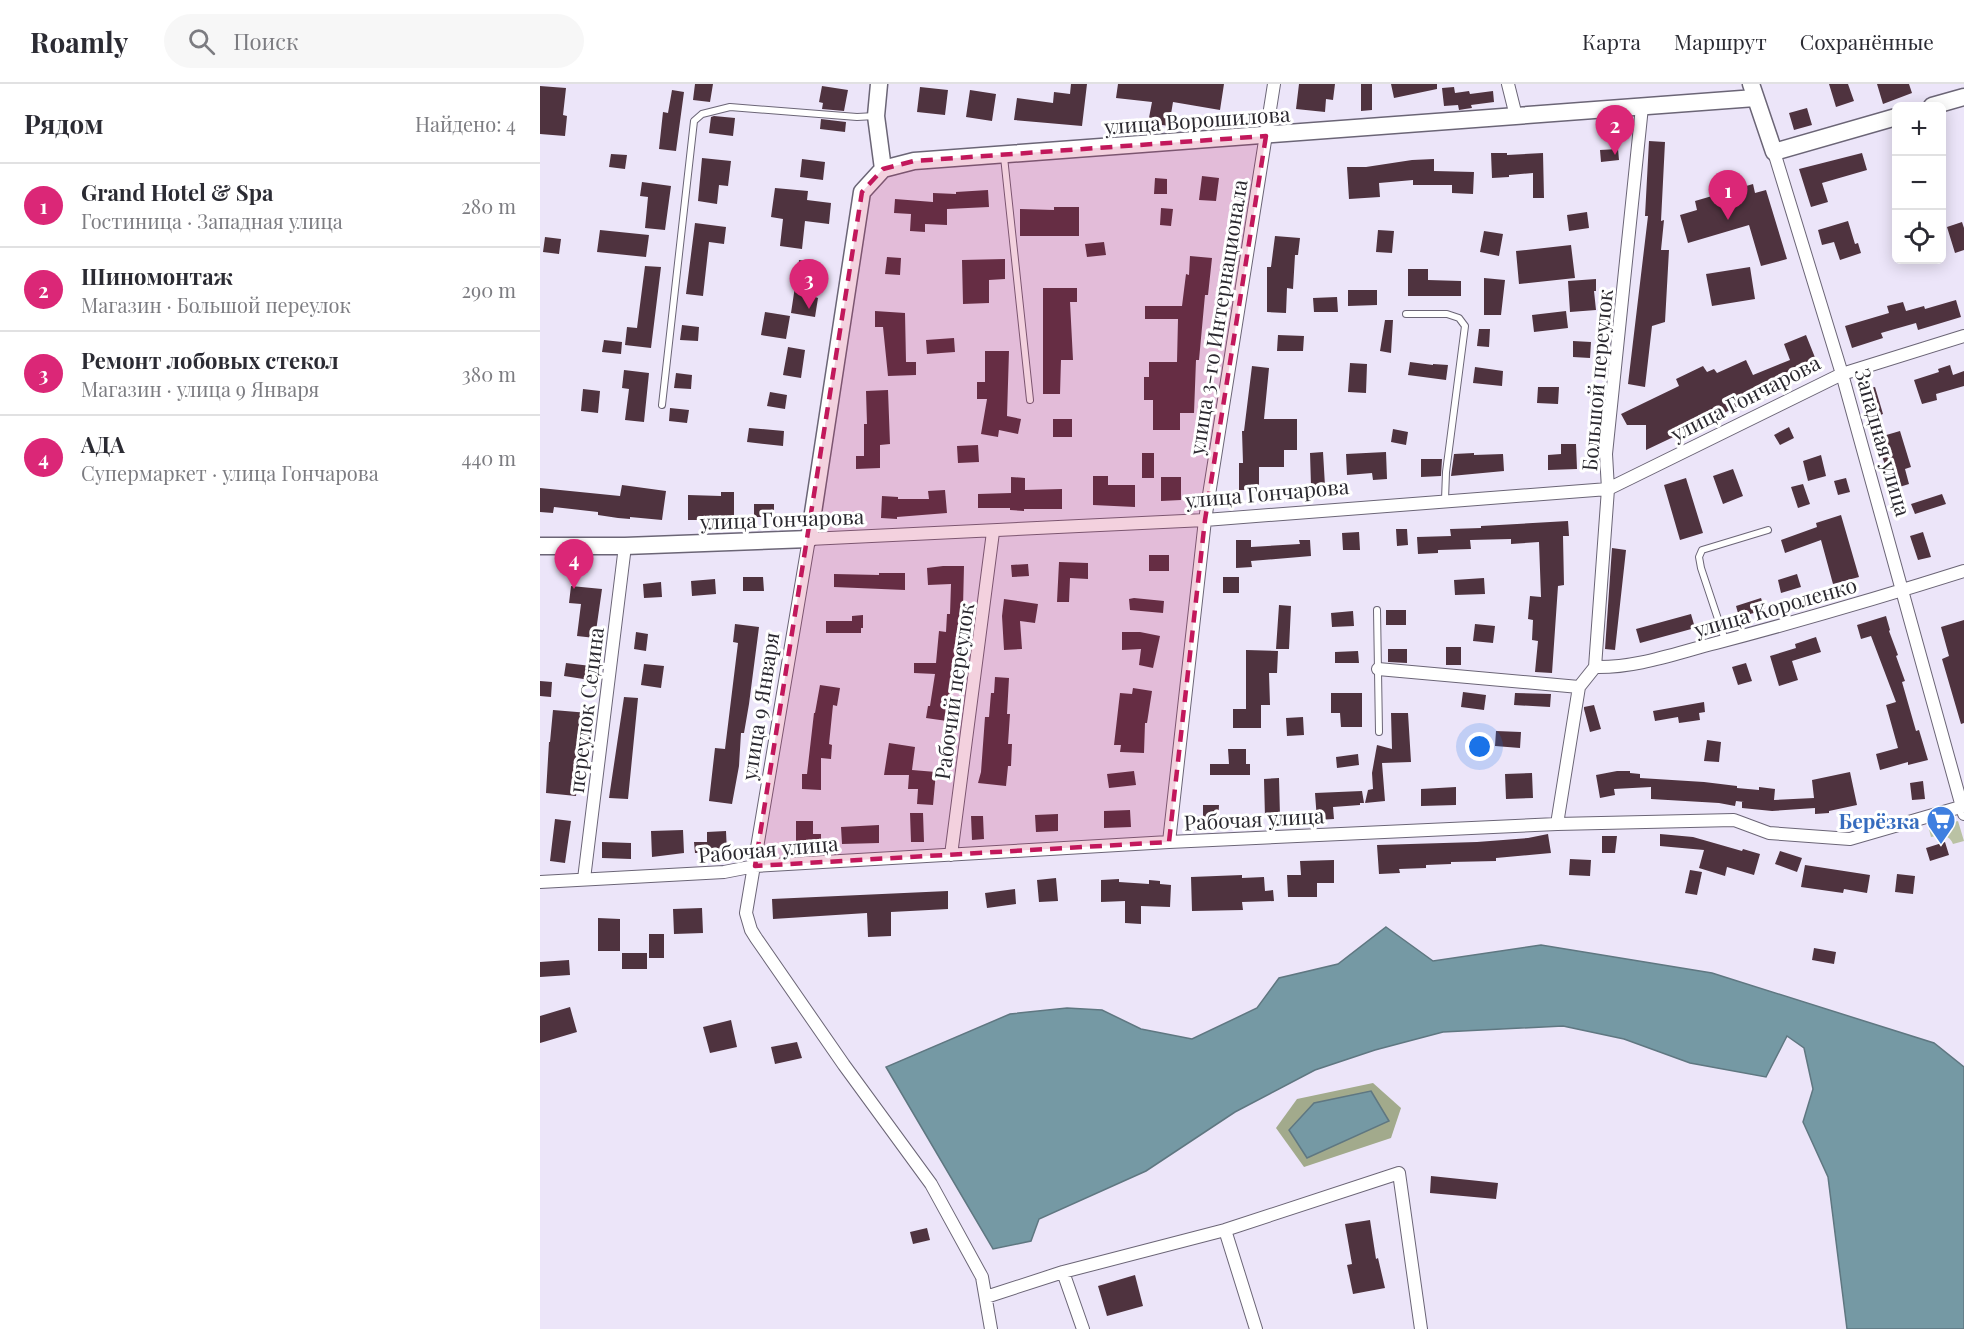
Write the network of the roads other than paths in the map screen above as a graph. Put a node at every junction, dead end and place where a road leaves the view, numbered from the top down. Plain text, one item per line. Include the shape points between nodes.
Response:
1 (879, 84) edge
2 (1274, 84) edge
3 (1508, 84) edge
4 (1753, 91) edge
5 (1964, 97) edge
6 (1946, 102) edge
7 (1642, 107) junction
8 (876, 116) junction
9 (1516, 116) junction
10 (1892, 118) edge
11 (1266, 136) junction
12 (1774, 152) junction
13 (1004, 156) junction
14 (883, 169) junction
15 (1406, 314) dead end
16 (1964, 336) edge
17 (1842, 374) junction
18 (1030, 400) dead end
19 (662, 405) dead end
20 (1608, 489) junction
21 (1445, 500) junction
22 (1205, 520) junction
23 (1768, 530) dead end
24 (993, 532) junction
25 (809, 540) junction
26 (540, 546) edge
27 (625, 546) junction
28 (1964, 571) edge
29 (1903, 590) junction
30 (1377, 610) dead end
31 (1725, 640) junction
32 (1595, 667) junction
33 (1378, 669) junction
34 (1579, 687) junction
35 (1379, 732) dead end
36 (1963, 809) edge
37 (1557, 824) junction
38 (1169, 842) junction
39 (951, 855) junction
40 (755, 866) junction
41 (584, 879) junction
42 (540, 882) edge
43 (1225, 1230) junction
44 (1063, 1272) junction
45 (986, 1297) junction
46 (992, 1329) edge
47 (1083, 1329) edge
48 (1256, 1329) edge
49 (1421, 1329) edge

1 - 8 street
2 - 11 street, улица 3-го Интернационала
3 - 9 street
4 - 7 street, улица Ворошилова
4 - 12 street, Западная улица
5 - 6 street
7 - 9 street, улица Ворошилова
7 - 20 street, Большой переулок via 1606,453
8 - 14 street
8 - 19 lane via 730,107 702,114 694,121
9 - 11 street, улица Ворошилова
10 - 12 street
11 - 13 street, улица Ворошилова
11 - 22 street, улица 3-го Интернационала
12 - 17 street, Западная улица
13 - 14 street, улица Ворошилова via 914,161
13 - 18 lane
14 - 25 street, улица 9 Января via 862,192
15 - 21 lane via 1447,314 1459,318 1465,326
16 - 17 street, улица Гончарова
17 - 20 street, улица Гончарова
17 - 29 street, Западная улица
20 - 21 street, улица Гончарова
20 - 32 street, Большой переулок
21 - 22 street, улица Гончарова
22 - 24 street, улица Гончарова
22 - 38 street, улица 3-го Интернационала
23 - 31 lane via 1702,550 1701,568
24 - 25 street, улица Гончарова
24 - 39 street, Рабочий переулок
25 - 27 street, улица Гончарова
25 - 40 street, улица 9 Января
26 - 27 street, улица Гончарова
27 - 41 street, переулок Седина
28 - 29 street, улица Короленко
29 - 31 street, улица Короленко
29 - 36 street, Западная улица
30 - 33 lane
31 - 32 street, улица Короленко via 1643,663
32 - 34 street
33 - 34 street
33 - 35 lane
34 - 37 street
36 - 37 street, Рабочая улица via 1850,839 1769,833 1734,820
37 - 38 street, Рабочая улица
38 - 39 street, Рабочая улица
39 - 40 street, Рабочая улица
40 - 41 street, Рабочая улица via 724,872
40 - 45 street, улица 9 Января via 746,913 752,930 931,1184 982,1277
41 - 42 street, Рабочая улица
43 - 44 street
43 - 48 street
43 - 49 street via 1399,1173
44 - 45 street
44 - 47 street
45 - 46 street, улица 9 Января

